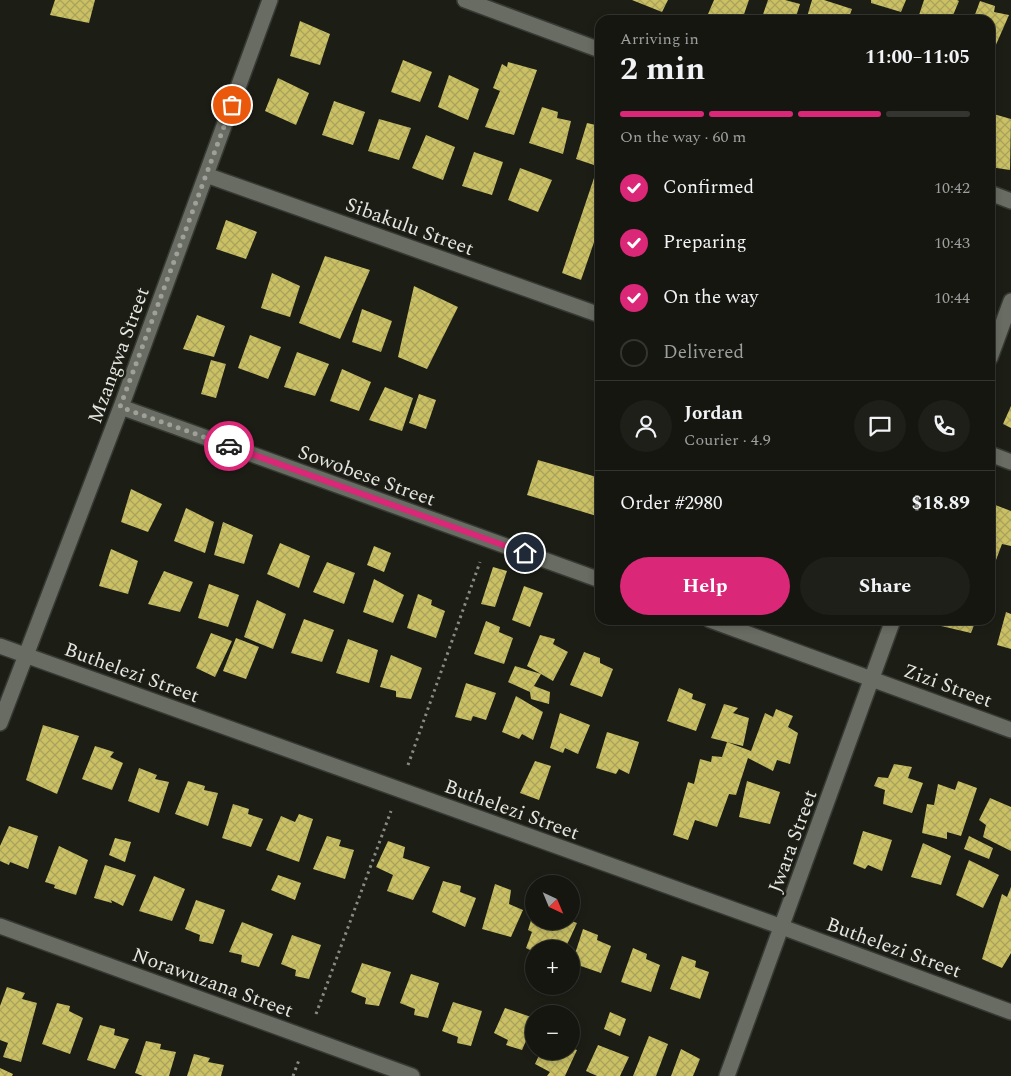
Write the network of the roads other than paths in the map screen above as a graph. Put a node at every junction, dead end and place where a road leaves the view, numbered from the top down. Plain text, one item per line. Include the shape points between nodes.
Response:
1 (270, 0) edge
2 (465, 0) edge
3 (595, 48) edge
4 (206, 175) junction
5 (995, 195) edge
6 (1011, 201) edge
7 (1011, 301) edge
8 (595, 313) edge
9 (995, 344) edge
10 (120, 407) junction
11 (995, 456) edge
12 (1011, 462) edge
13 (595, 578) edge
14 (724, 625) edge
15 (891, 625) edge
16 (0, 646) edge
17 (25, 654) junction
18 (871, 678) junction
19 (0, 723) edge
20 (1011, 730) edge
21 (0, 926) edge
22 (782, 927) junction
23 (1011, 1012) edge
24 (412, 1076) edge
25 (727, 1076) edge

1 - 4 street, Mzangwa Street
2 - 3 street
4 - 8 street, Sibakulu Street
4 - 10 street, Mzangwa Street
5 - 6 street
7 - 9 street
10 - 13 street, Sowobese Street
10 - 17 street, Mzangwa Street
11 - 12 street
14 - 18 street
15 - 18 street, Jwara Street
16 - 17 street, Buthelezi Street
17 - 19 street, Mzangwa Street
17 - 22 street, Buthelezi Street
18 - 20 street, Zizi Street
18 - 22 street, Jwara Street
21 - 24 street, Norawuzana Street
22 - 23 street, Buthelezi Street
22 - 25 street, Jwara Street

